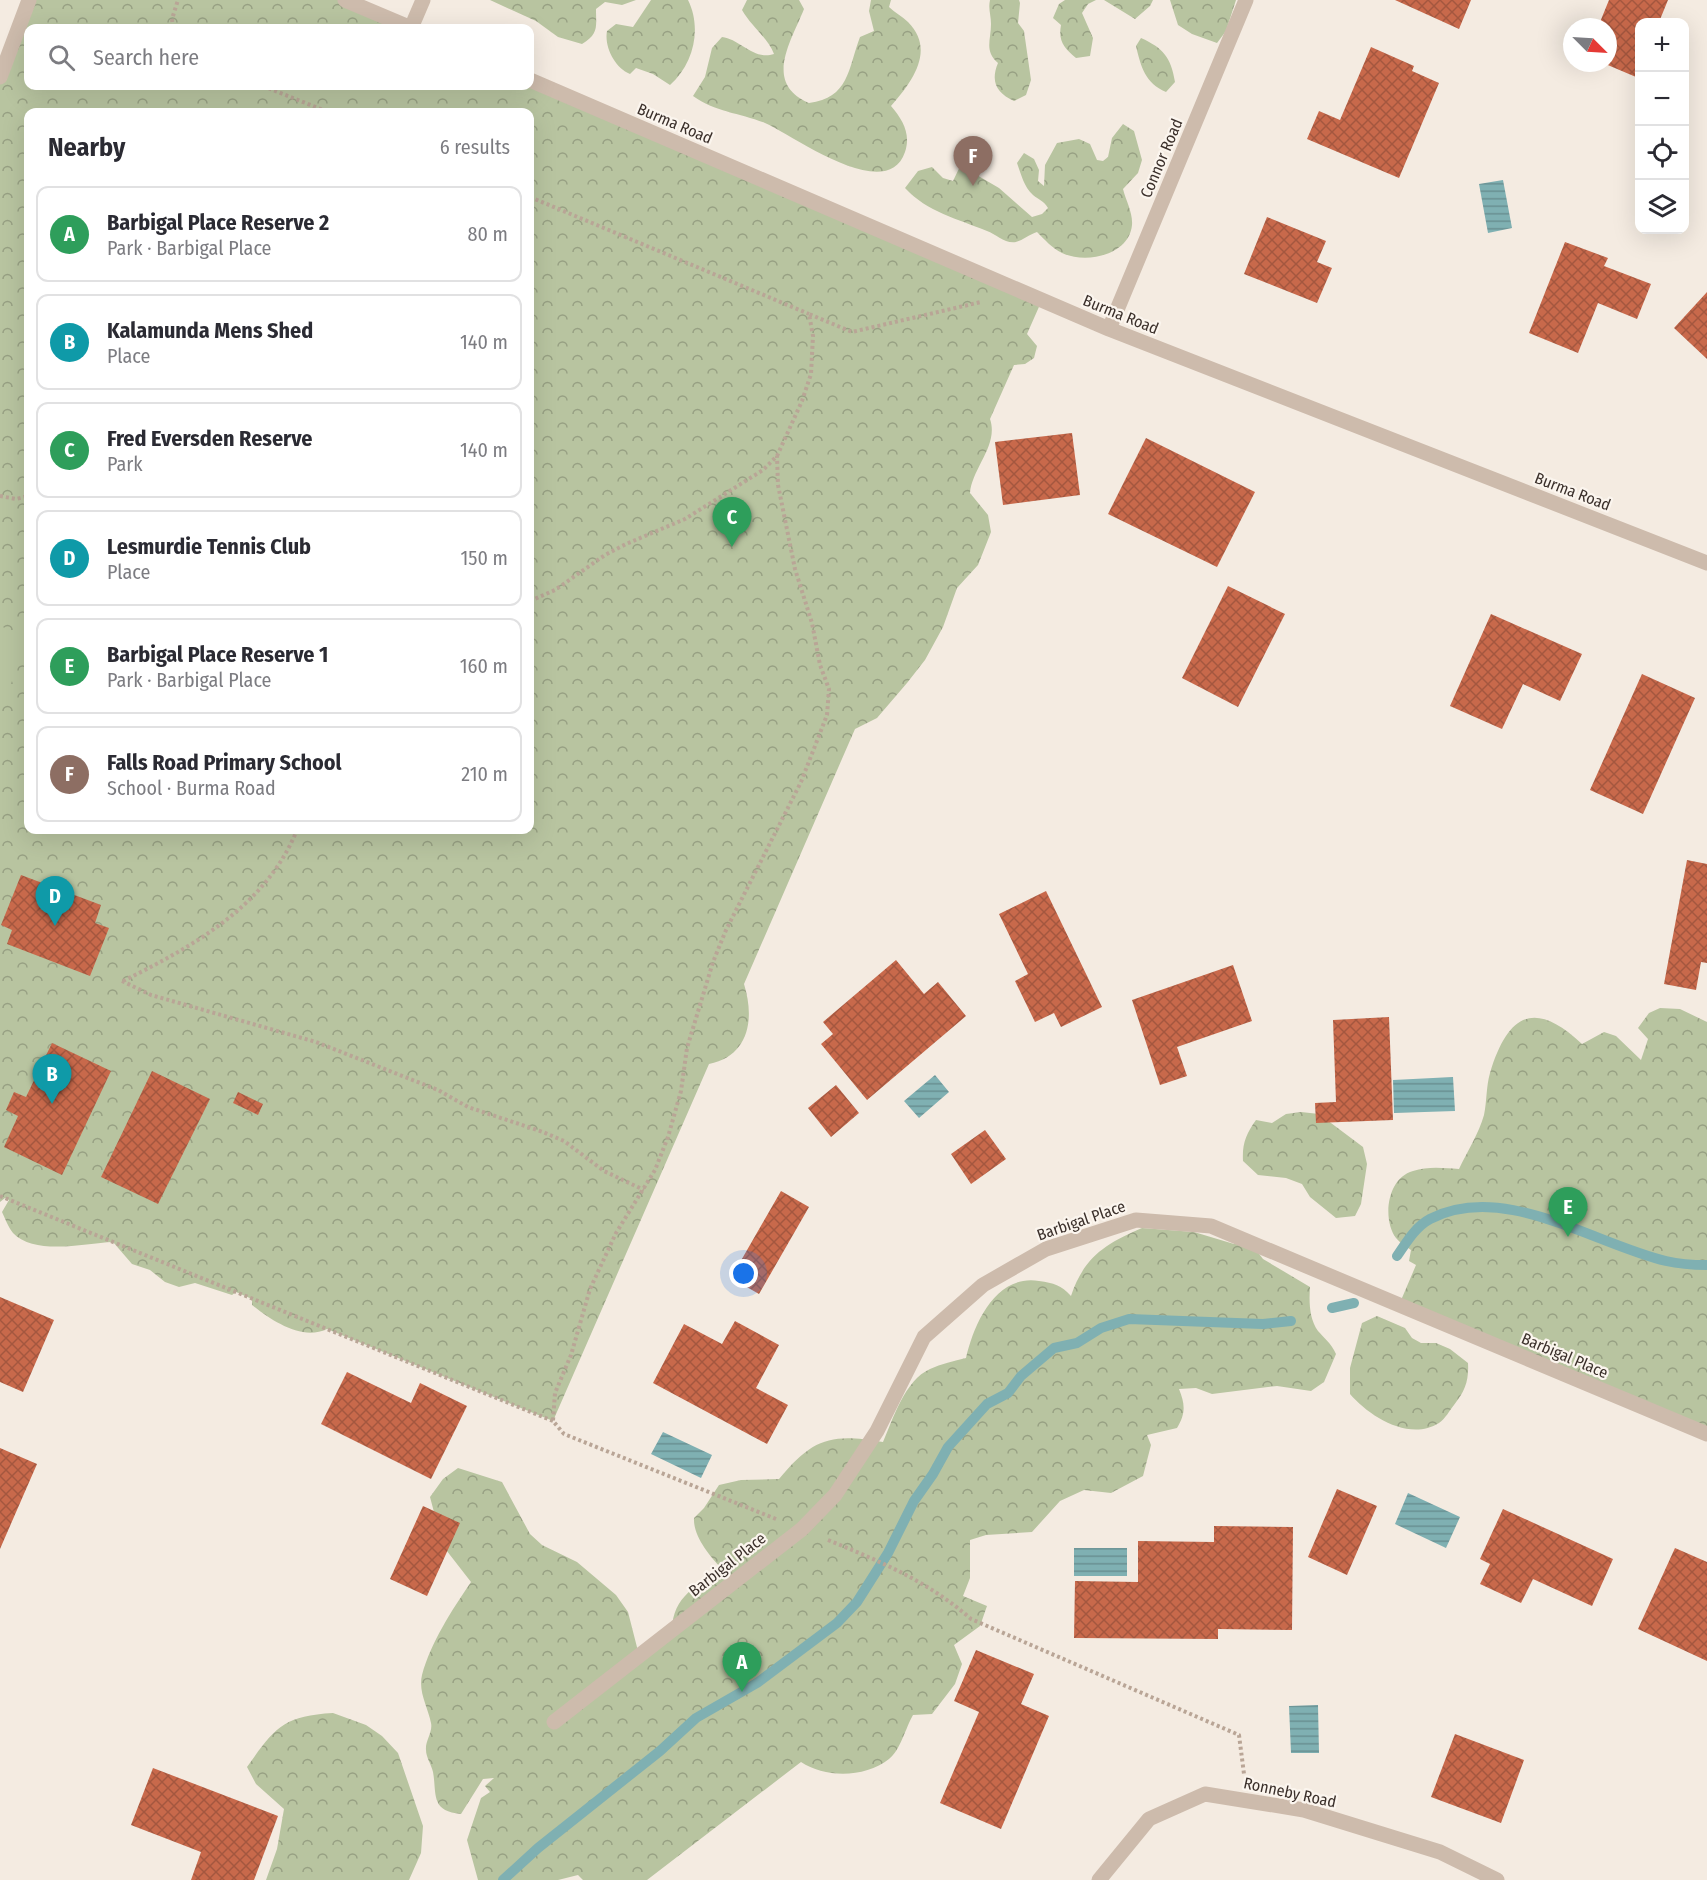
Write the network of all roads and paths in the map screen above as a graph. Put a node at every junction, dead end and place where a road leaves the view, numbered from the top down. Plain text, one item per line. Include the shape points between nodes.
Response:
1 (29, 0) edge
2 (178, 0) edge
3 (345, 0) edge
4 (423, 0) edge
5 (1246, 0) edge
6 (173, 24) edge
7 (402, 24) edge
8 (413, 24) edge
9 (0, 77) edge
10 (534, 82) edge
11 (273, 90) edge
12 (318, 108) edge
13 (534, 199) edge
14 (1023, 292) junction
15 (809, 314) junction
16 (1109, 329) junction
17 (777, 456) junction
18 (0, 496) edge
19 (24, 497) edge
20 (1707, 563) edge
21 (534, 599) edge
22 (295, 834) edge
23 (644, 1190) junction
24 (0, 1196) edge
25 (553, 1421) junction
26 (1707, 1434) edge
27 (802, 1529) junction
28 (554, 1722) dead end
29 (1247, 1801) junction
30 (1099, 1880) edge
31 (1497, 1880) edge

1 - 9 street
2 - 6 path
3 - 7 street
4 - 8 street
5 - 16 street, Connor Road
10 - 14 street, Burma Road
11 - 12 path
13 - 15 path
14 - 15 path via 852,332
14 - 16 street, Burma Road
15 - 17 path via 813,336 811,374
16 - 20 street, Burma Road
17 - 21 path via 763,470 685,519 626,543 555,590
17 - 23 path via 778,485 795,569 829,689 827,715 801,782 713,962 687,1048 668,1137
18 - 19 path
22 - 23 path via 288,852 247,905 197,941 122,981 151,995 316,1042 438,1090 468,1107 543,1132 564,1141 604,1171
23 - 25 path via 616,1233 590,1289 571,1355 555,1393
24 - 25 path
25 - 27 path via 564,1434
26 - 27 street, Barbigal Place via 1211,1226 1136,1220 1046,1249 983,1285 924,1337 877,1431 835,1495
27 - 28 street, Barbigal Place
27 - 29 path via 899,1570 948,1599 971,1618 1239,1735
29 - 30 street, Ronneby Road via 1205,1794 1149,1819
29 - 31 street, Ronneby Road via 1304,1810 1440,1852

